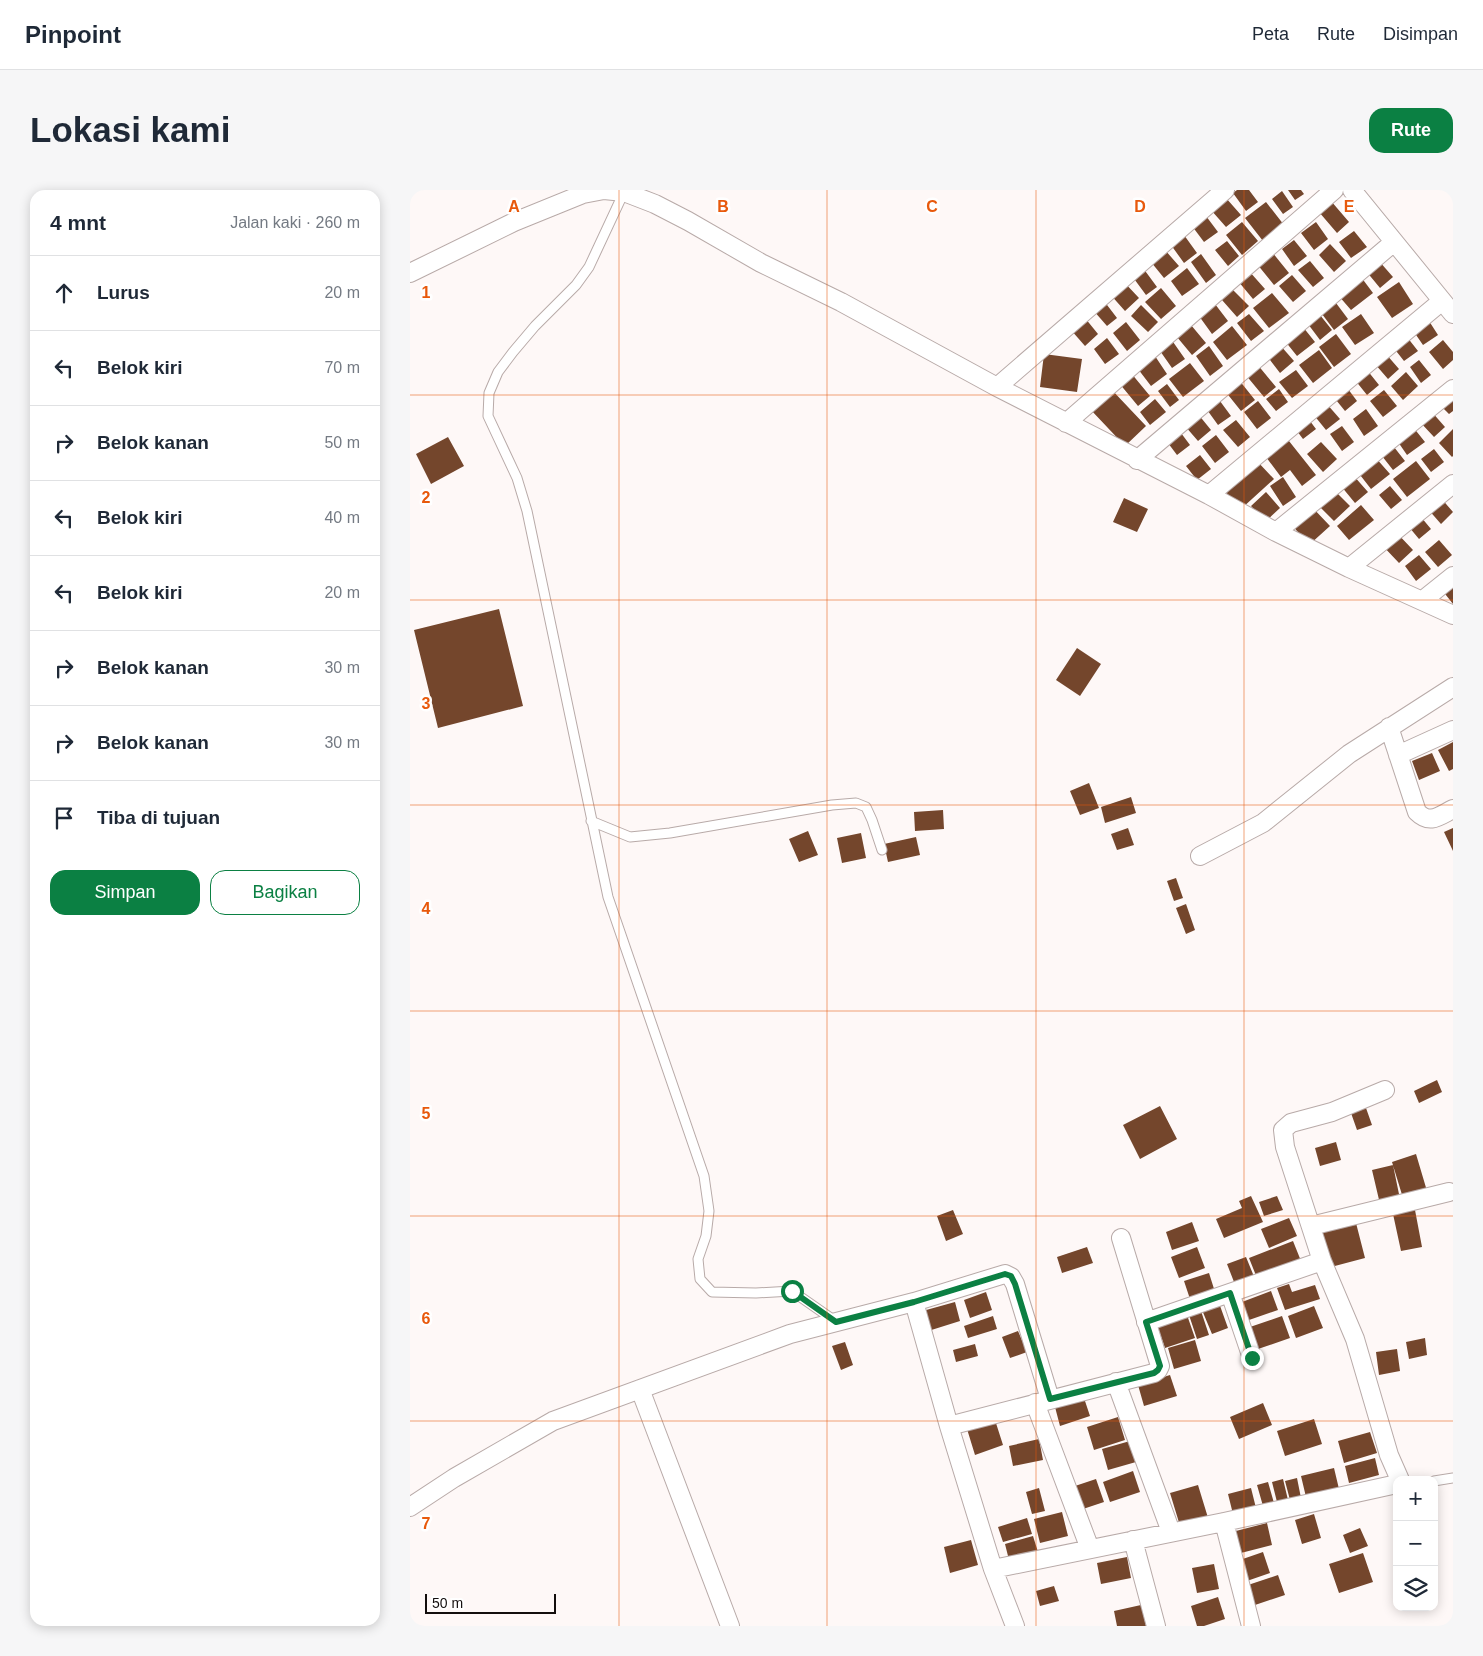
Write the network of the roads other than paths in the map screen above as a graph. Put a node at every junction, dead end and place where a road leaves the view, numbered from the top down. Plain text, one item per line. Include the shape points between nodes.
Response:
1 (1225, 190) edge
2 (1334, 190) edge
3 (1352, 190) edge
4 (624, 192) junction
5 (1394, 242) junction
6 (410, 273) edge
7 (1448, 308) edge
8 (997, 388) junction
9 (1453, 389) edge
10 (1066, 423) junction
11 (1137, 460) junction
12 (1453, 484) edge
13 (1209, 495) junction
14 (1276, 532) junction
15 (1349, 568) junction
16 (1453, 576) edge
17 (1423, 600) junction
18 (1453, 615) edge
19 (1453, 687) edge
20 (1389, 727) junction
21 (1453, 730) edge
22 (1398, 755) junction
23 (1453, 809) edge
24 (591, 821) junction
25 (882, 850) dead end
26 (1200, 856) dead end
27 (1385, 1090) dead end
28 (1449, 1192) dead end
29 (1311, 1226) junction
30 (1122, 1238) dead end
31 (1322, 1261) junction
32 (1230, 1293) junction
33 (914, 1302) junction
34 (836, 1322) junction
35 (1146, 1322) junction
36 (1252, 1358) dead end
37 (1116, 1382) junction
38 (640, 1389) junction
39 (1042, 1401) junction
40 (949, 1426) junction
41 (1398, 1476) edge
42 (1453, 1478) edge
43 (1438, 1480) edge
44 (1393, 1485) edge
45 (410, 1507) edge
46 (1224, 1522) junction
47 (1171, 1532) junction
48 (1133, 1540) junction
49 (1090, 1549) junction
50 (993, 1569) junction
51 (730, 1626) edge
52 (1016, 1626) edge
53 (1156, 1626) edge
54 (1251, 1626) edge

1 - 8 street
2 - 10 street
3 - 5 street
4 - 6 street via 604,190 583,194 514,222
4 - 8 street via 688,221
4 - 24 lane via 589,268 513,352 498,372 489,393 488,416 517,478 527,512
5 - 7 street
5 - 11 street
7 - 13 street
8 - 10 street
9 - 14 street
10 - 11 street
11 - 13 street
12 - 15 street
13 - 14 street
14 - 15 street
15 - 17 street
16 - 17 street
17 - 18 street
19 - 20 street
20 - 22 street
20 - 26 street via 1349,754 1263,823
21 - 22 street
22 - 23 street via 1417,812 1423,818 1432,819
24 - 25 lane via 630,836 670,833 856,802 866,806
24 - 34 lane via 608,897 704,1176 709,1212 698,1260 700,1279 712,1292 792,1291
27 - 29 street via 1332,1112 1291,1123 1283,1130 1285,1147
28 - 29 street
29 - 31 street
30 - 35 street
31 - 32 street
31 - 41 street via 1355,1338 1389,1455
32 - 35 street
32 - 36 street
33 - 34 street
33 - 39 street via 1005,1274 1011,1276
33 - 40 street
34 - 38 street via 790,1334
35 - 37 street via 1160,1366 1158,1370
37 - 39 street
37 - 47 street
38 - 45 street via 553,1421
38 - 51 street
39 - 40 street
39 - 49 street
40 - 50 street
42 - 43 lane
44 - 46 street
46 - 47 street
46 - 54 street
47 - 48 street
48 - 49 street
48 - 53 street
49 - 50 street
50 - 52 street

